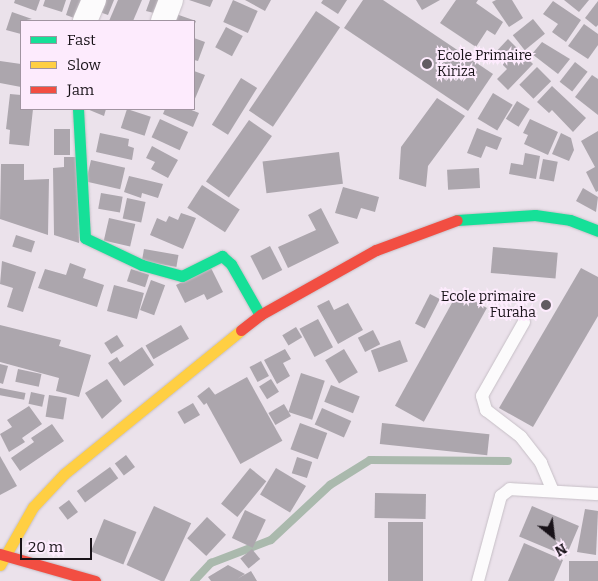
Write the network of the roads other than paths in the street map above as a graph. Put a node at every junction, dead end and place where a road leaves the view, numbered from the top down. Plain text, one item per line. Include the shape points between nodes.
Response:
1 (94, 0) edge
2 (171, 0) edge
3 (85, 20) edge
4 (164, 20) edge
5 (78, 110) edge
6 (598, 232) edge
7 (260, 315) junction
8 (524, 322) dead end
9 (553, 491) junction
10 (598, 494) edge
11 (1, 558) edge
12 (95, 581) edge
13 (478, 581) edge

1 - 3 street
2 - 4 street
5 - 7 street via 86,238 89,242 142,265 182,276 222,256 231,264
6 - 7 street via 570,220 535,215 463,218 376,250
7 - 11 street via 64,474 33,507
8 - 9 lane via 482,396 486,410 521,437 542,463
9 - 10 lane
9 - 13 lane via 510,489 501,496
11 - 12 street

